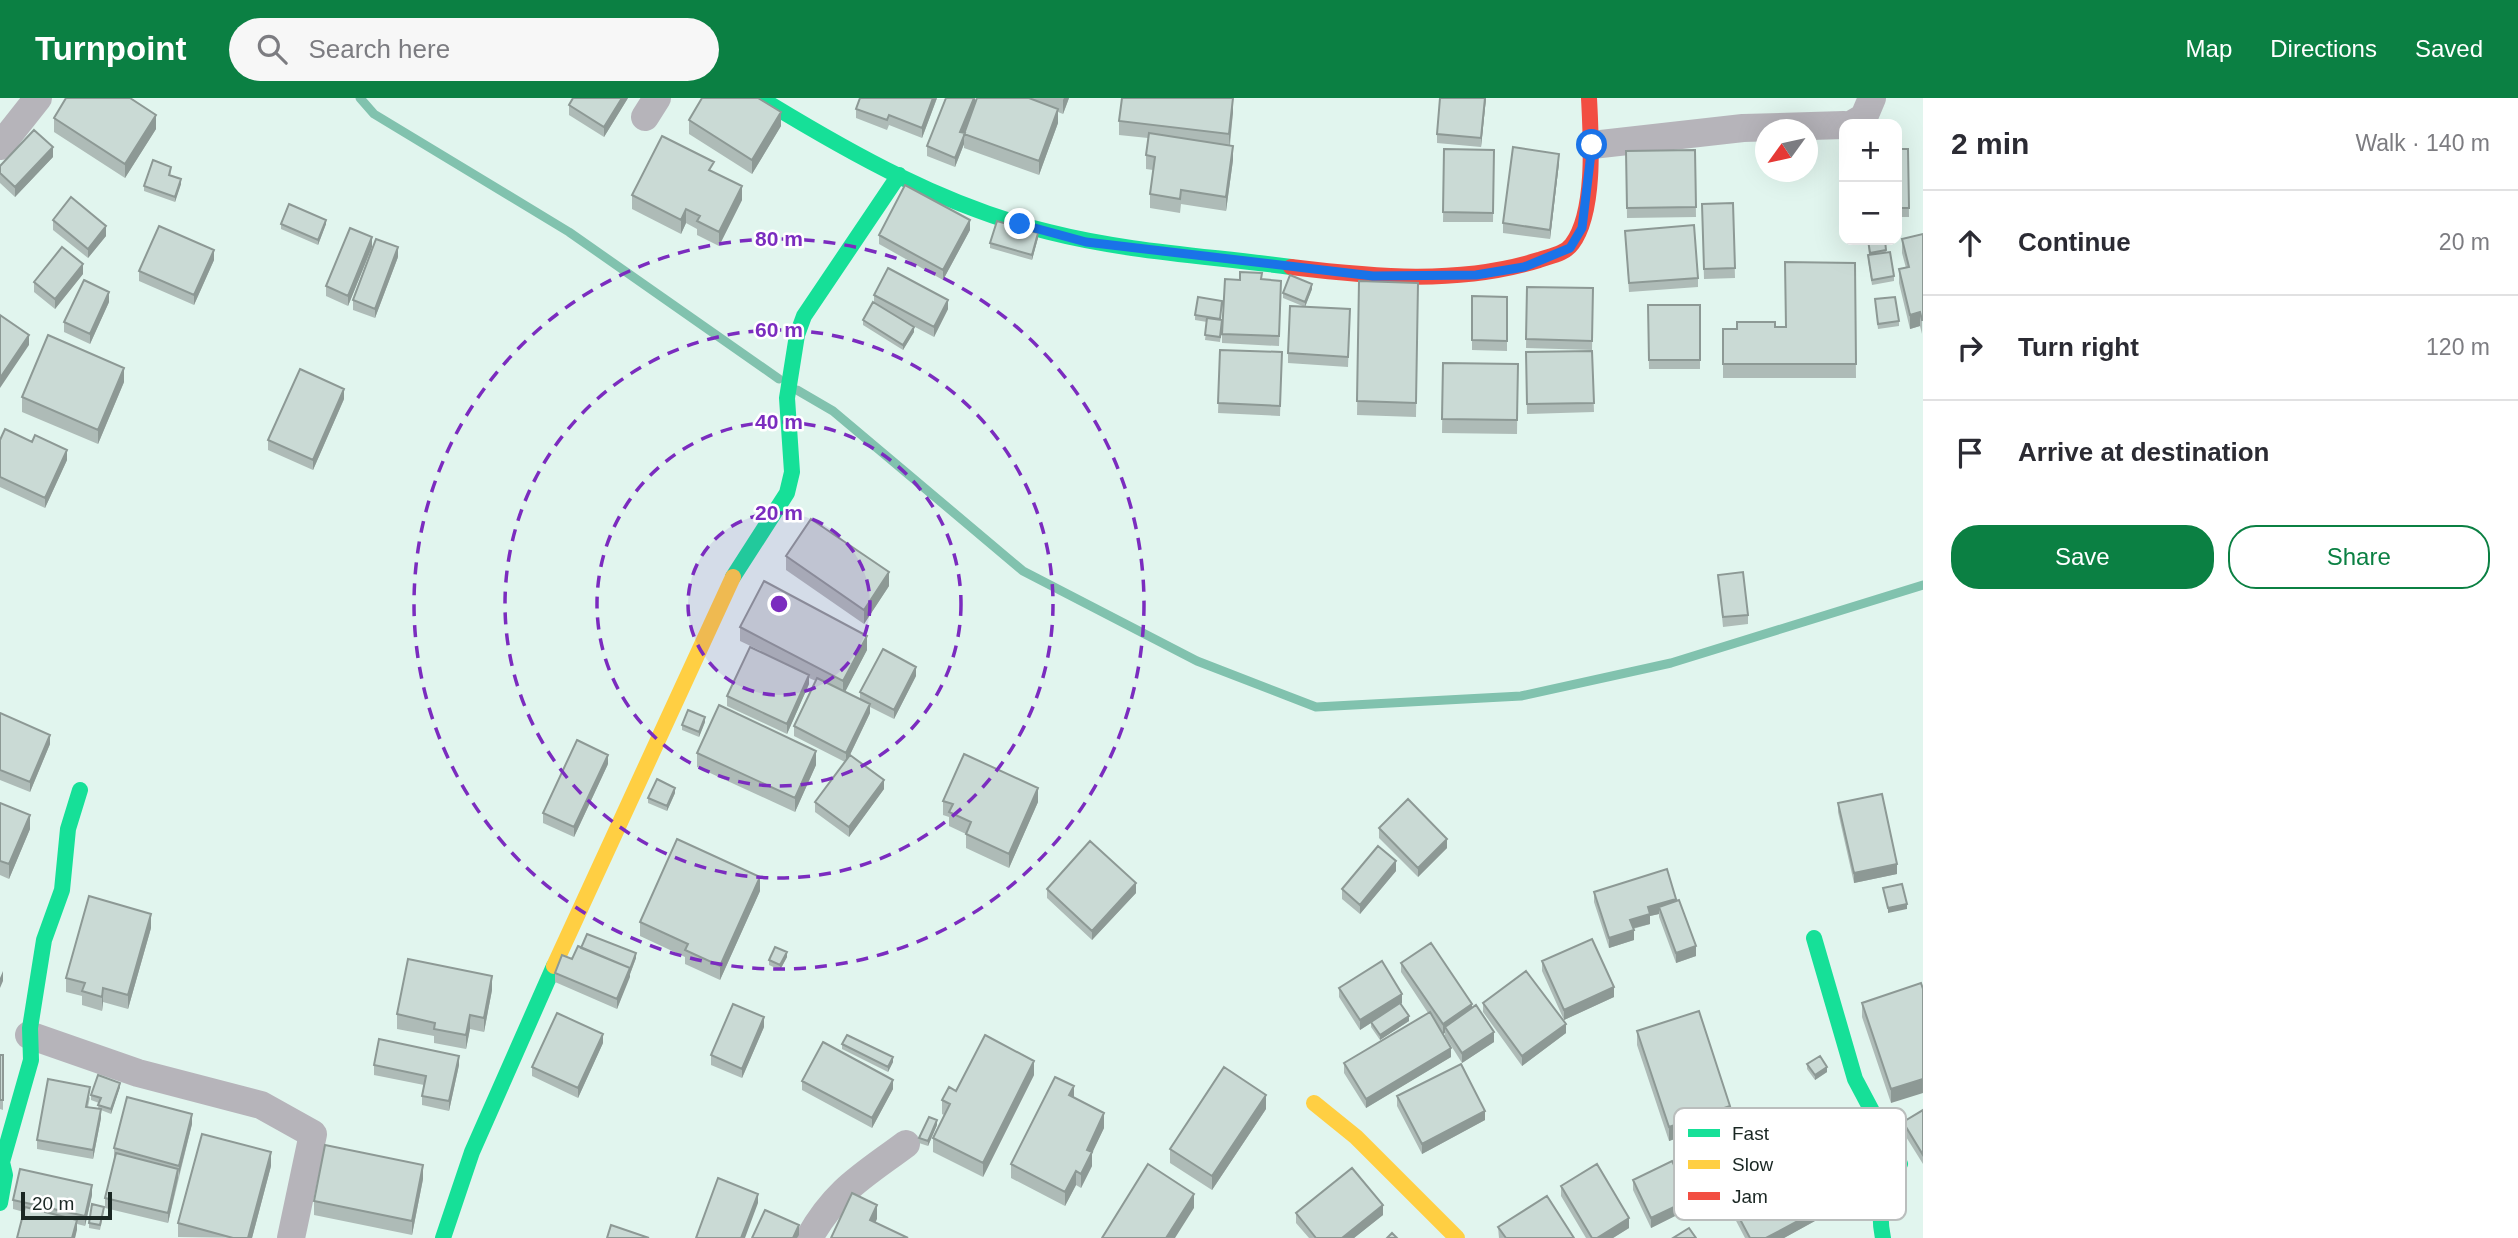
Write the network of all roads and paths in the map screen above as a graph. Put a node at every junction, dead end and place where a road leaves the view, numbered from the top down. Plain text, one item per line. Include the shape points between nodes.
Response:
1 (38, 98) edge
2 (761, 98) edge
3 (1589, 98) edge
4 (1872, 98) edge
5 (1861, 119) edge
6 (1839, 125) edge
7 (1592, 145) junction
8 (0, 146) edge
9 (899, 175) junction
10 (80, 790) dead end
11 (1814, 938) dead end
12 (29, 1035) junction
13 (1314, 1103) dead end
14 (1871, 1108) edge
15 (906, 1144) dead end
16 (1, 1161) edge
17 (0, 1203) edge
18 (1880, 1220) edge
19 (292, 1238) edge
20 (443, 1238) edge
21 (809, 1238) edge
22 (1457, 1238) edge
23 (1884, 1238) edge

1 - 8 street
2 - 9 street via 823,137
3 - 7 street
4 - 5 street
6 - 7 street via 1743,128
7 - 9 street via 1582,228 1570,248 1524,267 1476,275 1373,276 1086,242 1020,224
9 - 20 street via 804,316 787,398 792,472 787,493 722,600 502,1080
10 - 12 street via 68,829 61,897 44,940
11 - 14 street via 1856,1079
12 - 16 street via 31,1060
12 - 19 street via 138,1073 261,1105 313,1134
13 - 22 street via 1356,1137
15 - 21 street via 846,1188 826,1208
16 - 17 street via 5,1175
18 - 23 street

